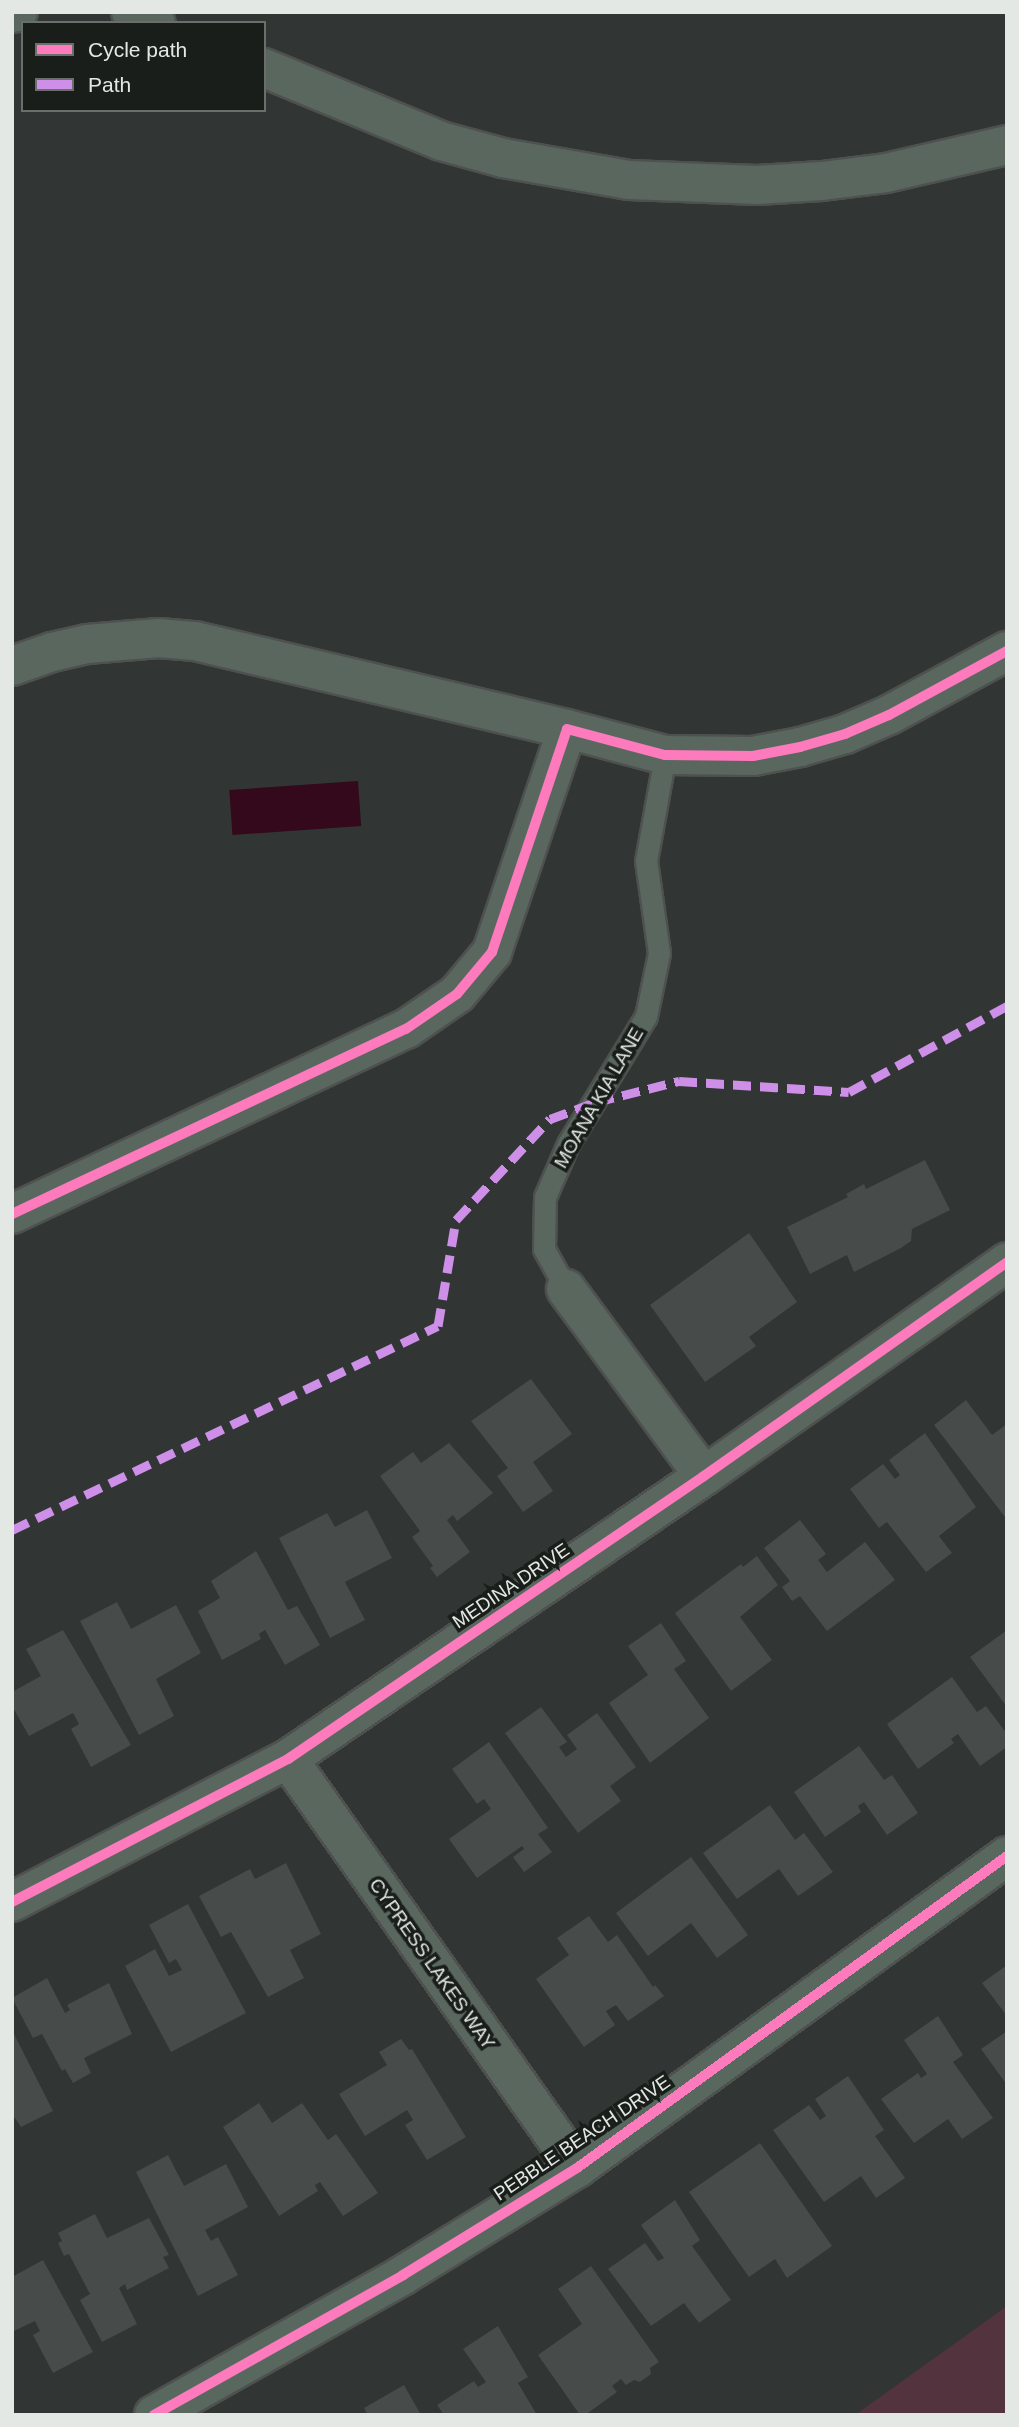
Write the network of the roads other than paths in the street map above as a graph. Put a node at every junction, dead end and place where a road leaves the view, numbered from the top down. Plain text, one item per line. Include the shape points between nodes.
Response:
1 (18, 12) edge
2 (131, 12) edge
3 (12, 13) edge
4 (151, 21) edge
5 (266, 69) edge
6 (1007, 145) edge
7 (1007, 651) edge
8 (12, 666) edge
9 (567, 729) junction
10 (665, 755) junction
11 (12, 1214) edge
12 (1007, 1262) edge
13 (566, 1289) joint
14 (704, 1476) junction
15 (288, 1759) junction
16 (1007, 1856) edge
17 (12, 1902) edge
18 (577, 2168) junction
19 (154, 2415) edge

1 - 3 street
2 - 4 street
5 - 6 street via 441,141 503,159 629,180 744,185 821,181 898,170
7 - 10 street via 845,734 752,756
8 - 9 street via 87,644 147,638 195,641
9 - 10 street
9 - 11 street via 492,952 457,994 406,1029
10 - 13 lane, MOANA KIA LANE via 646,861 659,953 646,1016 568,1144 545,1197 544,1249
12 - 14 street, MEDINA DRIVE
13 - 14 street, MOANA KIA LANE
14 - 15 street, MEDINA DRIVE
15 - 17 street, MEDINA DRIVE
15 - 18 street, CYPRESS LAKES WAY
16 - 18 street, PEBBLE BEACH DRIVE
18 - 19 street, PEBBLE BEACH DRIVE via 403,2275

